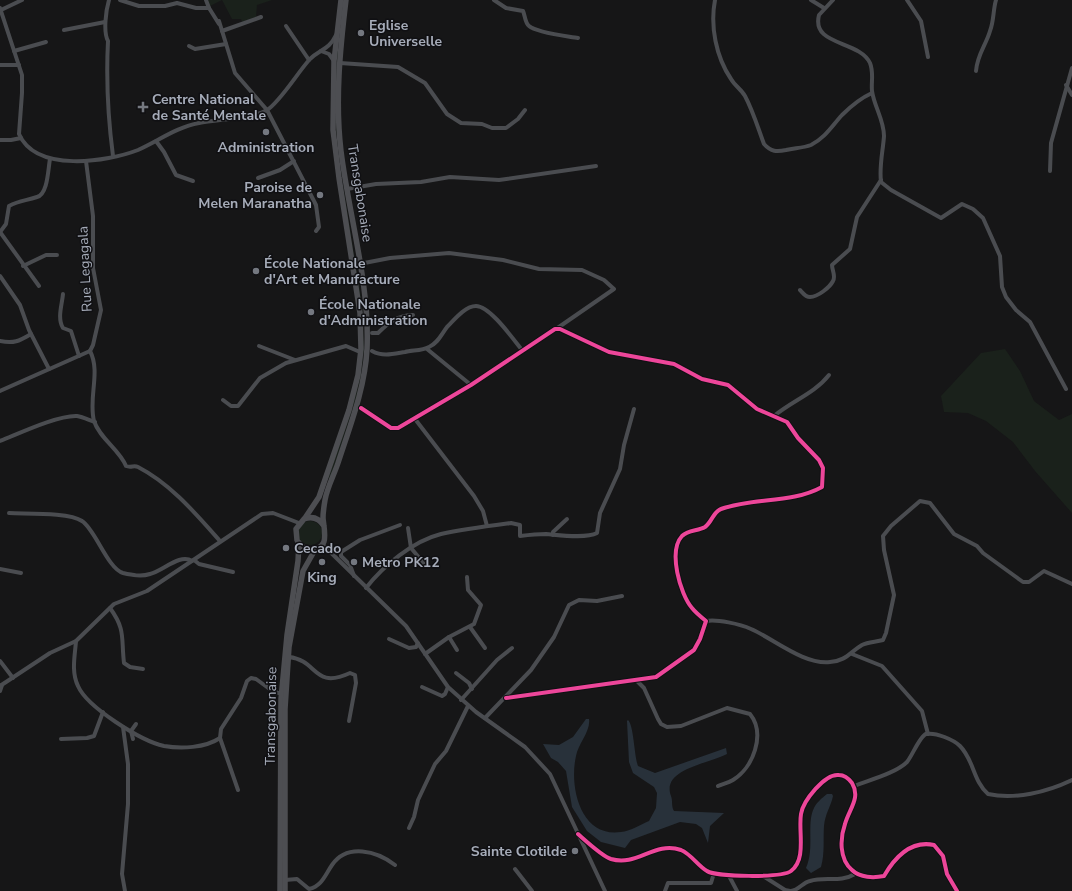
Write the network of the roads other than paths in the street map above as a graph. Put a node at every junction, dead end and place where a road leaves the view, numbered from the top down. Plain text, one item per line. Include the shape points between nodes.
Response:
1 (22, 0) edge
2 (108, 0) edge
3 (120, 0) edge
4 (206, 0) edge
5 (341, 0) edge
6 (346, 0) edge
7 (494, 0) edge
8 (715, 0) edge
9 (811, 0) edge
10 (833, 0) edge
11 (907, 0) edge
12 (996, 0) edge
13 (209, 8) junction
14 (824, 8) junction
15 (1, 9) edge
16 (261, 17) dead end
17 (2, 18) edge
18 (105, 22) junction
19 (286, 26) dead end
20 (64, 30) dead end
21 (222, 31) junction
22 (337, 34) junction
23 (578, 38) dead end
24 (46, 42) dead end
25 (226, 44) junction
26 (189, 46) dead end
27 (14, 50) junction
28 (321, 51) junction
29 (928, 57) dead end
30 (309, 60) junction
31 (337, 62) junction
32 (0, 65) edge
33 (19, 65) junction
34 (1072, 68) edge
35 (976, 71) dead end
36 (1066, 85) junction
37 (872, 93) junction
38 (1072, 95) edge
39 (267, 110) junction
40 (524, 110) dead end
41 (21, 138) junction
42 (0, 140) edge
43 (156, 141) junction
44 (113, 156) junction
45 (50, 159) junction
46 (86, 161) junction
47 (294, 161) junction
48 (596, 166) dead end
49 (1050, 171) dead end
50 (258, 178) dead end
51 (881, 180) junction
52 (193, 181) dead end
53 (346, 189) junction
54 (316, 231) dead end
55 (0, 232) edge
56 (57, 255) dead end
57 (359, 264) junction
58 (23, 266) junction
59 (0, 276) edge
60 (39, 286) dead end
61 (800, 290) dead end
62 (63, 294) dead end
63 (414, 315) dead end
64 (555, 329) junction
65 (372, 333) dead end
66 (31, 334) junction
67 (0, 341) edge
68 (259, 346) dead end
69 (427, 348) junction
70 (522, 350) junction
71 (90, 351) junction
72 (372, 351) dead end
73 (360, 352) junction
74 (79, 356) junction
75 (295, 360) junction
76 (50, 369) junction
77 (829, 375) dead end
78 (470, 385) junction
79 (1066, 388) dead end
80 (0, 391) edge
81 (222, 400) dead end
82 (361, 408) dead end
83 (634, 409) dead end
84 (774, 416) junction
85 (415, 419) junction
86 (95, 422) junction
87 (0, 441) edge
88 (9, 513) dead end
89 (566, 520) dead end
90 (301, 521) junction
91 (400, 525) dead end
92 (324, 526) junction
93 (487, 526) junction
94 (408, 528) dead end
95 (553, 535) junction
96 (220, 541) junction
97 (299, 543) junction
98 (322, 544) junction
99 (316, 548) junction
100 (412, 548) junction
101 (193, 560) junction
102 (426, 566) dead end
103 (0, 569) edge
104 (233, 572) dead end
105 (21, 573) dead end
106 (355, 577) junction
107 (467, 577) dead end
108 (1072, 584) edge
109 (366, 588) junction
110 (622, 596) dead end
111 (110, 608) junction
112 (706, 621) junction
113 (470, 627) junction
114 (449, 637) junction
115 (389, 639) dead end
116 (76, 641) junction
117 (418, 643) junction
118 (485, 648) dead end
119 (512, 648) dead end
120 (457, 650) dead end
121 (425, 654) junction
122 (852, 654) junction
123 (289, 657) junction
124 (0, 661) edge
125 (142, 669) dead end
126 (456, 673) dead end
127 (13, 678) junction
128 (635, 679) junction
129 (1, 685) edge
130 (422, 687) dead end
131 (448, 687) junction
132 (472, 689) junction
133 (0, 691) edge
134 (281, 694) junction
135 (506, 698) junction
136 (461, 700) junction
137 (468, 706) junction
138 (103, 712) junction
139 (485, 718) junction
140 (348, 721) dead end
141 (136, 724) dead end
142 (123, 727) junction
143 (131, 731) junction
144 (928, 734) junction
145 (220, 738) junction
146 (61, 739) dead end
147 (132, 739) dead end
148 (1072, 780) edge
149 (718, 786) dead end
150 (854, 786) junction
151 (238, 790) dead end
152 (409, 828) dead end
153 (578, 834) junction
154 (395, 865) dead end
155 (515, 869) dead end
156 (714, 873) junction
157 (728, 874) junction
158 (855, 874) junction
159 (762, 876) junction
160 (285, 880) junction
161 (125, 891) edge
162 (280, 891) edge
163 (285, 891) edge
164 (532, 891) edge
165 (605, 891) edge
166 (665, 891) edge
167 (737, 891) edge
168 (791, 891) edge
169 (957, 891) edge

1 - 15 street
2 - 18 street
3 - 13 street via 140,6 181,3 196,8
4 - 13 street
5 - 22 highway, Transgabonaise
6 - 31 highway, Transgabonaise
7 - 23 street via 506,8 523,11 527,23 532,27
8 - 37 street via 712,22 722,59 731,80 746,98 768,149 780,151 809,146 828,133 861,98
9 - 14 street
10 - 14 street
11 - 29 street via 920,21
12 - 35 street via 992,11 992,26 977,58
13 - 21 street
14 - 37 street via 819,15 818,27 830,39 864,55 871,68
15 - 17 street
16 - 21 street
17 - 27 street
18 - 20 street
18 - 44 street via 108,41 108,115
19 - 30 street
21 - 25 street
22 - 28 street via 330,45
22 - 31 highway, Transgabonaise
24 - 27 street
25 - 26 street via 195,49
25 - 39 street via 235,73
27 - 33 street
28 - 30 street
28 - 31 street via 329,54
30 - 39 street
31 - 40 street via 398,67 425,83 447,114 461,123 506,128 518,119
31 - 53 highway, Transgabonaise via 339,131
31 - 73 highway, Transgabonaise via 332,108 334,142 360,313
32 - 33 street
33 - 41 street via 23,84 19,126
34 - 36 street
36 - 38 street
36 - 49 street via 1051,143
37 - 51 street via 883,128
39 - 43 street via 198,123
39 - 47 street
41 - 42 street
41 - 45 street via 31,150
43 - 44 street via 137,150
43 - 52 street via 176,176
44 - 46 street
45 - 46 street
45 - 55 street via 42,192 38,197 21,200 9,206 6,224
46 - 71 street, Rue Legagala via 93,216 93,268 101,310
47 - 50 street via 280,170
47 - 54 street via 316,205 319,227
48 - 53 street via 499,180 450,177
51 - 61 street via 857,217 850,249 832,265 833,282 810,297
51 - 79 street via 891,190 941,218 962,204 978,212 1000,256 1002,287 1006,297 1030,322
53 - 57 highway, Transgabonaise
55 - 58 street
56 - 58 street via 46,255
57 - 64 street via 390,258 449,253 503,260 539,269 582,270 604,280 614,289
57 - 92 highway, Transgabonaise via 366,320 365,368 355,412 325,499
58 - 60 street
59 - 66 street via 20,305
62 - 74 street via 61,324 70,331
63 - 65 street via 395,319 378,333
64 - 70 street
64 - 84 street via 609,352 674,364 702,379 728,384 753,406
66 - 67 street via 18,342
66 - 76 street
68 - 75 street
69 - 70 street via 440,339 467,308 475,305 486,309
69 - 72 street via 390,355
69 - 78 street
70 - 78 street
71 - 74 street
71 - 86 street via 94,368 92,403
73 - 75 street via 346,346
73 - 90 highway, Transgabonaise via 352,401 333,458 314,507
74 - 76 street
75 - 81 street via 277,367 260,378 236,407
76 - 80 street
77 - 84 street via 814,389
78 - 85 street
82 - 85 street via 391,428 398,428
83 - 95 street via 620,469 600,513 597,533 592,536
84 - 112 street via 787,422 819,460 823,468 822,487 790,499 740,504 719,510 704,527 683,535 675,565 688,603
85 - 93 street via 474,496 483,511
86 - 87 street via 74,416 37,426
86 - 96 street via 126,466 138,467 175,494
88 - 101 street via 68,516 82,520 116,570 133,576 150,574 181,559
89 - 95 street
90 - 92 highway via 318,519
90 - 96 street via 273,513 262,514
90 - 97 highway via 295,533
91 - 106 street via 360,540 341,552
92 - 98 highway via 326,536
93 - 95 street via 511,523 520,525 520,536
93 - 100 street via 439,535
94 - 100 street
96 - 101 street
97 - 99 highway via 309,549
97 - 134 highway, Transgabonaise
98 - 99 highway
98 - 106 street
99 - 123 highway, Transgabonaise via 303,571 293,619
100 - 102 street
100 - 109 street via 383,568
101 - 104 street via 199,564
101 - 111 street via 146,591 123,599
103 - 105 street
106 - 109 street
107 - 113 street via 468,590 481,605 477,619
108 - 122 street via 1044,571 1029,582 1022,582 983,554 977,546 954,534 930,503 920,501 890,526 883,536 894,595 885,637 883,640 863,645
109 - 117 street via 398,618
110 - 135 street via 597,601 579,600 570,605 554,637 531,670
111 - 116 street
111 - 125 street via 119,622 123,636 124,663
112 - 122 street via 717,620 751,628 791,650 821,662 846,658
112 - 128 street via 694,650 656,677
113 - 114 street
113 - 118 street
114 - 120 street
114 - 121 street
115 - 117 street via 409,648 416,647
116 - 127 street via 50,653
116 - 138 street via 74,667 77,684 86,697
117 - 121 street
119 - 132 street
121 - 131 street
122 - 144 street via 882,666 922,711
123 - 140 street via 302,660 314,672 331,679 350,673 355,675 356,683
123 - 160 highway, Transgabonaise via 285,709
124 - 127 street
126 - 132 street via 469,683
127 - 129 street
128 - 135 street
128 - 149 street via 644,688 661,724 667,727 681,726 727,708 750,714 757,727 757,744 753,755 733,780
129 - 133 street
130 - 131 street via 442,696 446,694
131 - 136 street
132 - 136 street
134 - 145 street via 251,678 221,729
134 - 162 highway, Transgabonaise
135 - 139 street
136 - 137 street
137 - 139 street
137 - 152 street via 446,751 435,764 418,800
138 - 142 street
138 - 146 street via 94,736
139 - 153 street via 525,747 550,774
141 - 143 street
142 - 143 street
142 - 161 street via 128,764 128,804 122,874
143 - 145 street via 168,746 203,745
143 - 147 street
144 - 148 street via 945,738 960,746 977,782 988,794 1013,796 1046,790
144 - 150 street via 922,736 910,758 901,767
145 - 151 street
150 - 158 street via 856,797 842,837 843,858
150 - 159 street via 849,779 839,775 823,782 807,801 801,814 798,863 783,875
153 - 156 street via 611,859 631,860 656,849 670,848 682,850 708,872
153 - 165 street
154 - 160 street via 378,854 351,852 332,864 323,880 314,888 309,889 297,879
155 - 164 street
156 - 157 street
156 - 166 street via 711,883 668,883
157 - 159 street
157 - 167 street
158 - 168 street via 842,880 809,881
158 - 169 street via 875,878 884,876 899,855 915,846 929,844 940,850 947,874
159 - 168 street
160 - 163 highway, Transgabonaise

